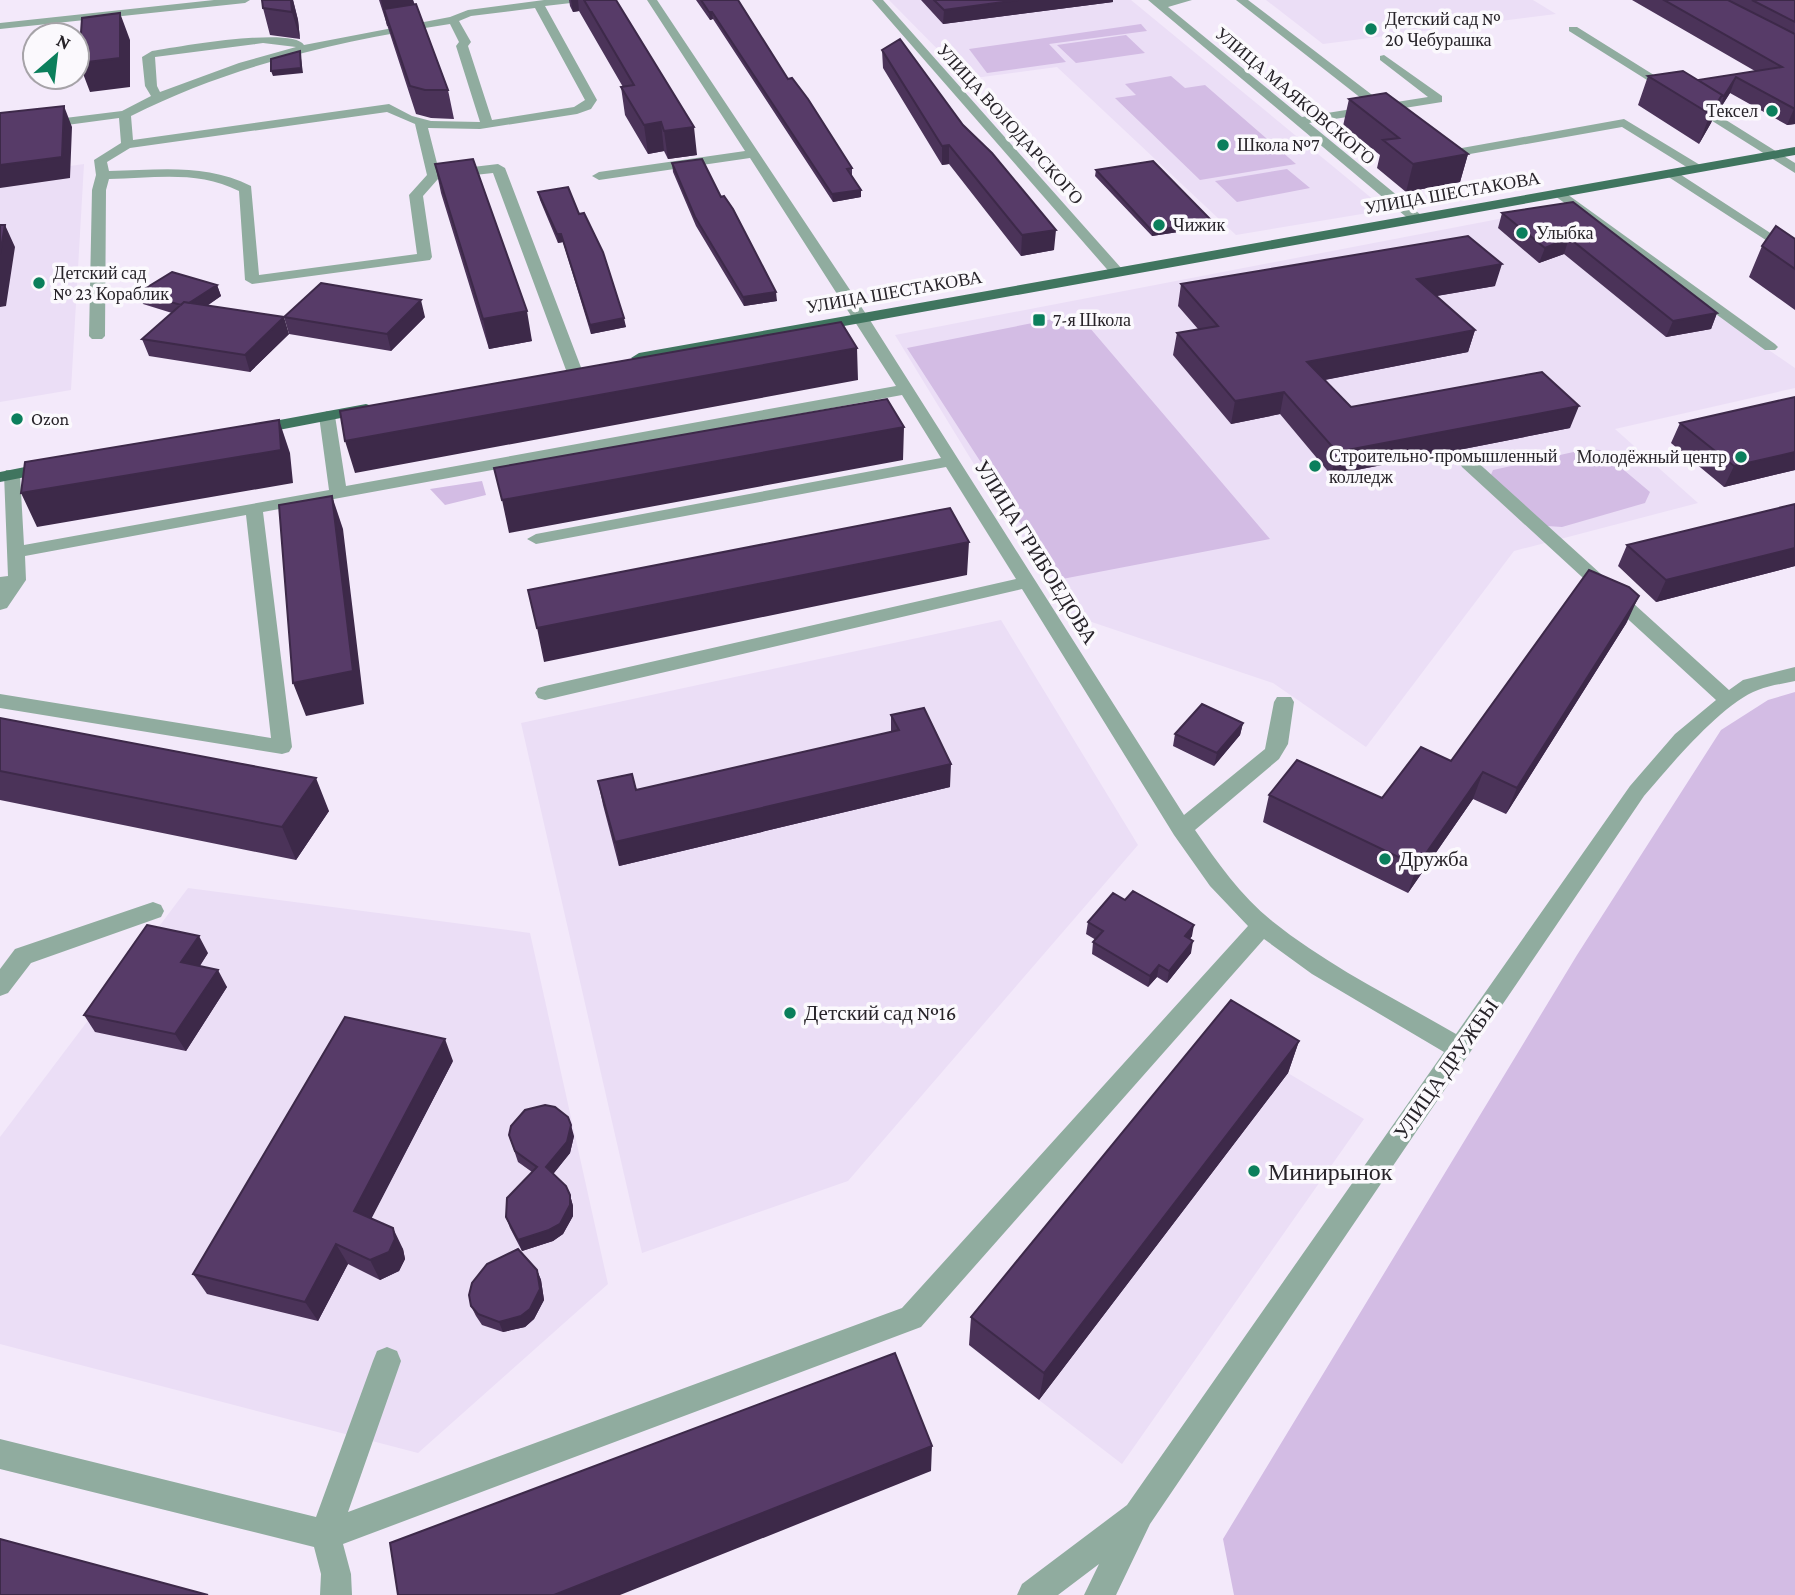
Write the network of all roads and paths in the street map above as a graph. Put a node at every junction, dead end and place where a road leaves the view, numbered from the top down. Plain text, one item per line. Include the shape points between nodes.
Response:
1 (245, 0) edge
2 (571, 0) edge
3 (652, 0) edge
4 (877, 0) edge
5 (1188, 0) edge
6 (1241, 0) edge
7 (1155, 2) edge
8 (538, 4) junction
9 (453, 20) junction
10 (0, 26) edge
11 (1573, 29) dead end
12 (314, 48) junction
13 (1384, 58) dead end
14 (157, 97) junction
15 (1381, 108) junction
16 (125, 114) junction
17 (1298, 121) junction
18 (487, 123) junction
19 (1401, 124) edge
20 (421, 125) junction
21 (0, 130) edge
22 (1422, 139) edge
23 (127, 145) junction
24 (1795, 150) edge
25 (753, 153) junction
26 (1770, 155) junction
27 (1698, 168) junction
28 (1795, 169) edge
29 (1672, 173) junction
30 (103, 175) junction
31 (434, 176) junction
32 (599, 176) dead end
33 (1559, 193) junction
34 (1416, 219) junction
35 (1795, 255) edge
36 (1117, 272) junction
37 (861, 317) junction
38 (97, 336) dead end
39 (1770, 347) dead end
40 (626, 361) edge
41 (573, 370) edge
42 (906, 389) junction
43 (382, 406) edge
44 (327, 416) junction
45 (231, 434) edge
46 (951, 461) junction
47 (1468, 463) dead end
48 (67, 464) edge
49 (6, 475) edge
50 (338, 493) junction
51 (254, 508) junction
52 (536, 539) edge
53 (16, 552) junction
54 (8, 582) edge
55 (1027, 582) junction
56 (0, 604) edge
57 (1795, 674) edge
58 (545, 693) dead end
59 (1728, 700) junction
60 (0, 701) edge
61 (1284, 702) dead end
62 (1182, 830) junction
63 (153, 911) dead end
64 (1262, 926) junction
65 (0, 986) edge
66 (1460, 1049) junction
67 (387, 1361) dead end
68 (0, 1454) edge
69 (1139, 1513) junction
70 (326, 1535) junction
71 (336, 1595) edge
72 (1033, 1595) edge
73 (1100, 1595) edge

1 - 10 street
2 - 8 street
3 - 25 street, УЛИЦА ГРИБОЕДОВА
4 - 36 street, УЛИЦА ВОЛОДАРСКОГО
5 - 7 street
6 - 15 street
7 - 17 street, УЛИЦА МАЯКОВСКОГО
8 - 9 street via 468,13
8 - 18 street via 591,100 576,110
9 - 12 street via 359,34
9 - 18 street via 466,41 462,46
11 - 26 street
12 - 14 street via 269,57
12 - 14 street via 263,40 152,54 148,57 150,76
13 - 15 street via 1438,99
14 - 16 street
15 - 17 street
15 - 19 street
16 - 21 street
16 - 23 street
17 - 34 street, УЛИЦА МАЯКОВСКОГО
18 - 20 street
20 - 23 street via 389,108
20 - 31 street
22 - 27 street via 1442,155 1624,123
23 - 30 street via 100,160
24 - 26 main road, УЛИЦА ШЕСТАКОВА
25 - 32 street
25 - 37 street, УЛИЦА ГРИБОЕДОВА
26 - 27 main road, УЛИЦА ШЕСТАКОВА
26 - 28 street
27 - 29 main road, УЛИЦА ШЕСТАКОВА
29 - 33 main road, УЛИЦА ШЕСТАКОВА
29 - 35 street
30 - 31 street via 210,174 246,188 252,280 425,257 416,195
30 - 38 street
31 - 41 street via 498,168
33 - 34 main road, УЛИЦА ШЕСТАКОВА
33 - 39 street
34 - 36 main road, УЛИЦА ШЕСТАКОВА
36 - 37 main road, УЛИЦА ШЕСТАКОВА
37 - 40 main road, УЛИЦА ШЕСТАКОВА
37 - 42 street, УЛИЦА ГРИБОЕДОВА
42 - 46 street, УЛИЦА ГРИБОЕДОВА
42 - 50 street
43 - 44 main road
44 - 45 main road
44 - 50 street
46 - 52 street
46 - 55 street, УЛИЦА ГРИБОЕДОВА
47 - 59 street
48 - 49 main road
49 - 53 street
50 - 51 street
51 - 53 street
51 - 60 street via 282,747
53 - 54 street
54 - 56 street
55 - 58 street
55 - 62 street, УЛИЦА ГРИБОЕДОВА
57 - 59 street, УЛИЦА ДРУЖБЫ via 1750,685
59 - 66 street, УЛИЦА ДРУЖБЫ via 1682,739 1637,791
61 - 62 street via 1278,744 1272,754
62 - 64 street, УЛИЦА ГРИБОЕДОВА via 1218,880
63 - 65 street via 23,956
64 - 66 street, УЛИЦА ГРИБОЕДОВА via 1320,967
64 - 70 street via 911,1318
66 - 69 street, УЛИЦА ДРУЖБЫ
67 - 70 street
68 - 70 street
69 - 72 street
69 - 73 street
70 - 71 street

